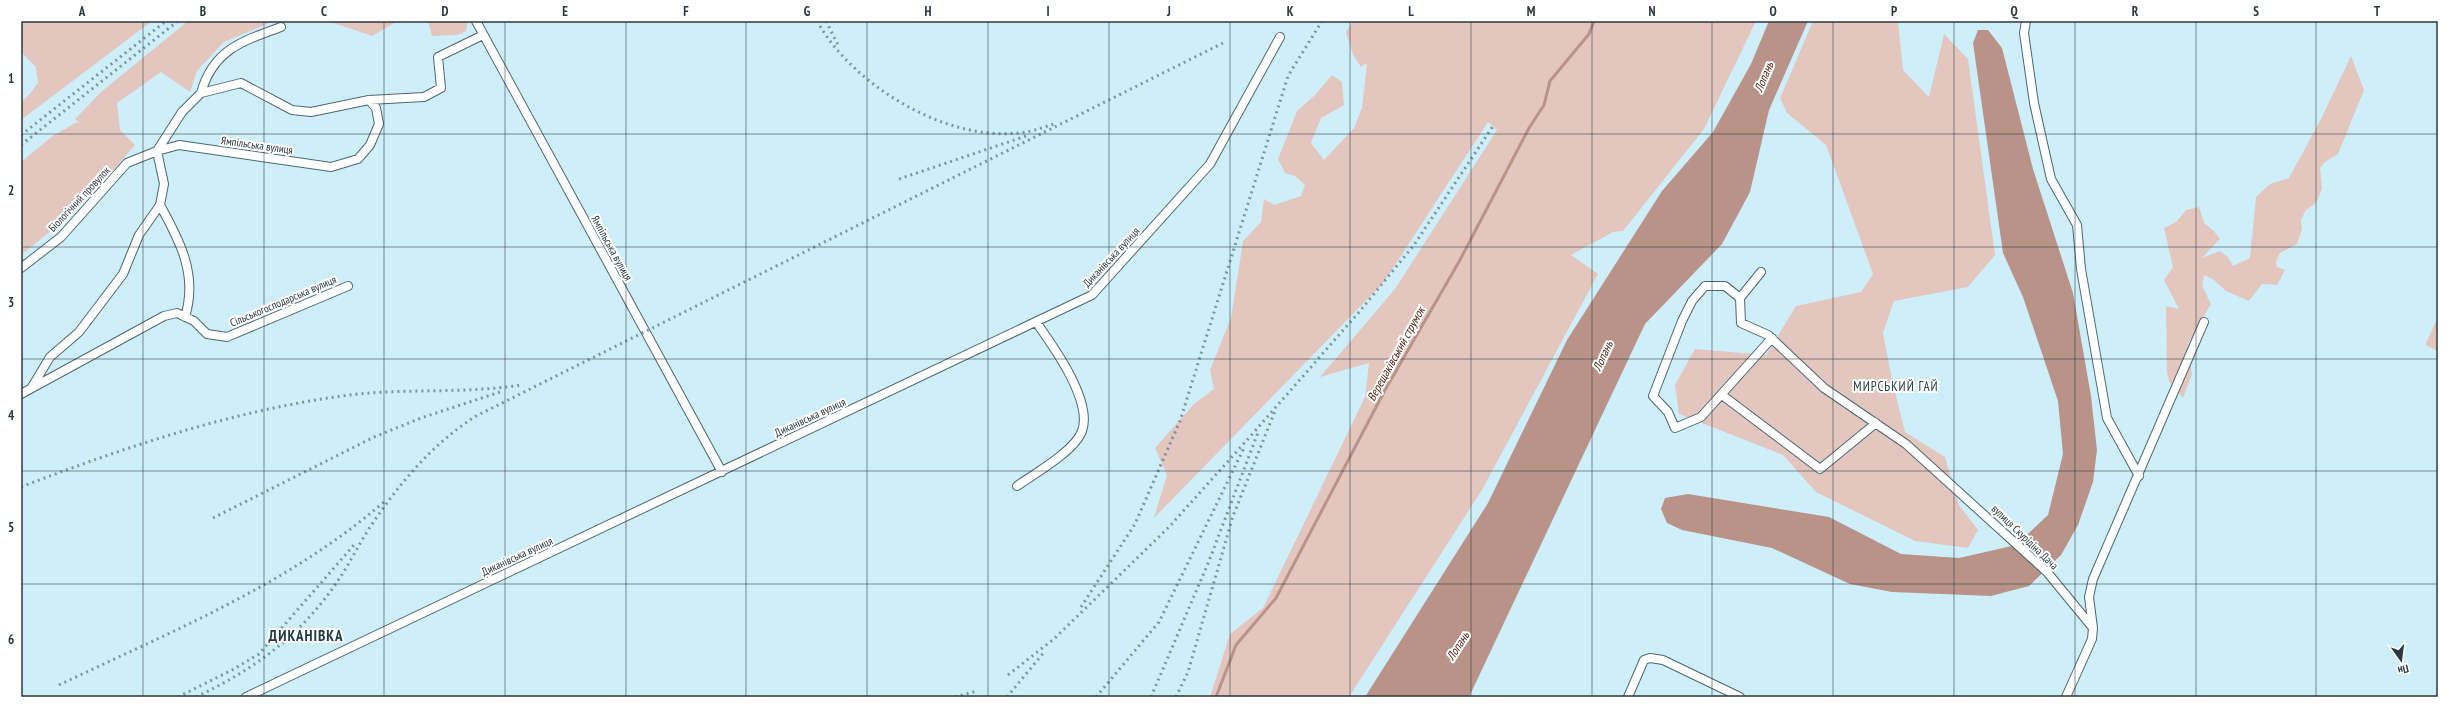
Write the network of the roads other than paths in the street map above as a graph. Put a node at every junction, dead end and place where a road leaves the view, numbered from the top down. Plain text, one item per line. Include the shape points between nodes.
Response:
1 (476, 21) edge
2 (2026, 21) edge
3 (281, 27) dead end
4 (483, 34) junction
5 (1280, 37) dead end
6 (201, 93) junction
7 (369, 100) junction
8 (157, 150) junction
9 (160, 205) junction
10 (21, 268) edge
11 (1761, 272) dead end
12 (348, 286) dead end
13 (1740, 298) junction
14 (185, 317) junction
15 (1036, 322) junction
16 (2204, 322) dead end
17 (1772, 338) junction
18 (31, 389) junction
19 (21, 394) edge
20 (1722, 395) junction
21 (1876, 423) junction
22 (722, 472) junction
23 (2139, 476) junction
24 (1017, 486) dead end
25 (2093, 628) junction
26 (246, 697) edge
27 (1628, 697) edge
28 (1740, 697) edge
29 (2066, 697) edge

1 - 4 street, Ямпільська вулиця
2 - 23 street via 2024,33 2034,102 2051,179 2077,225 2081,269 2107,418
3 - 6 street via 239,42 214,64
4 - 7 street via 438,57 441,88 424,97
4 - 22 street, Ямпільська вулиця
5 - 15 street, Диканівська вулиця via 1210,164 1092,295
6 - 7 street via 241,83 292,110 311,112
6 - 8 street via 182,112
7 - 8 street, Ямпільська вулиця via 376,108 378,124 370,145 358,158 331,167 179,145
8 - 9 street via 164,184
8 - 10 street, Біологічний провулок via 127,163 61,237
9 - 14 street via 181,243 189,278 190,299
9 - 18 street via 139,235 123,274 79,332 50,357
11 - 13 street
12 - 14 street, Сільськогосподарська вулиця via 227,337 207,334 194,321
13 - 17 street, вулиця Скурідіна Дача via 1742,323
13 - 20 street via 1725,286 1705,286 1692,301 1682,321 1652,396 1668,412 1675,428 1701,417
14 - 18 street via 177,313 164,316
15 - 22 street, Диканівська вулиця
15 - 24 street via 1058,355 1085,415 1082,432 1071,447
16 - 23 street
17 - 20 street
17 - 21 street, вулиця Скурідіна Дача via 1824,388
18 - 19 street
20 - 21 street via 1820,469
21 - 25 street, вулиця Скурідіна Дача via 1906,444 2047,572
22 - 26 street, Диканівська вулиця
23 - 25 street via 2094,579 2089,597
25 - 29 street via 2092,639
27 - 28 street via 1644,660 1650,658 1663,660

